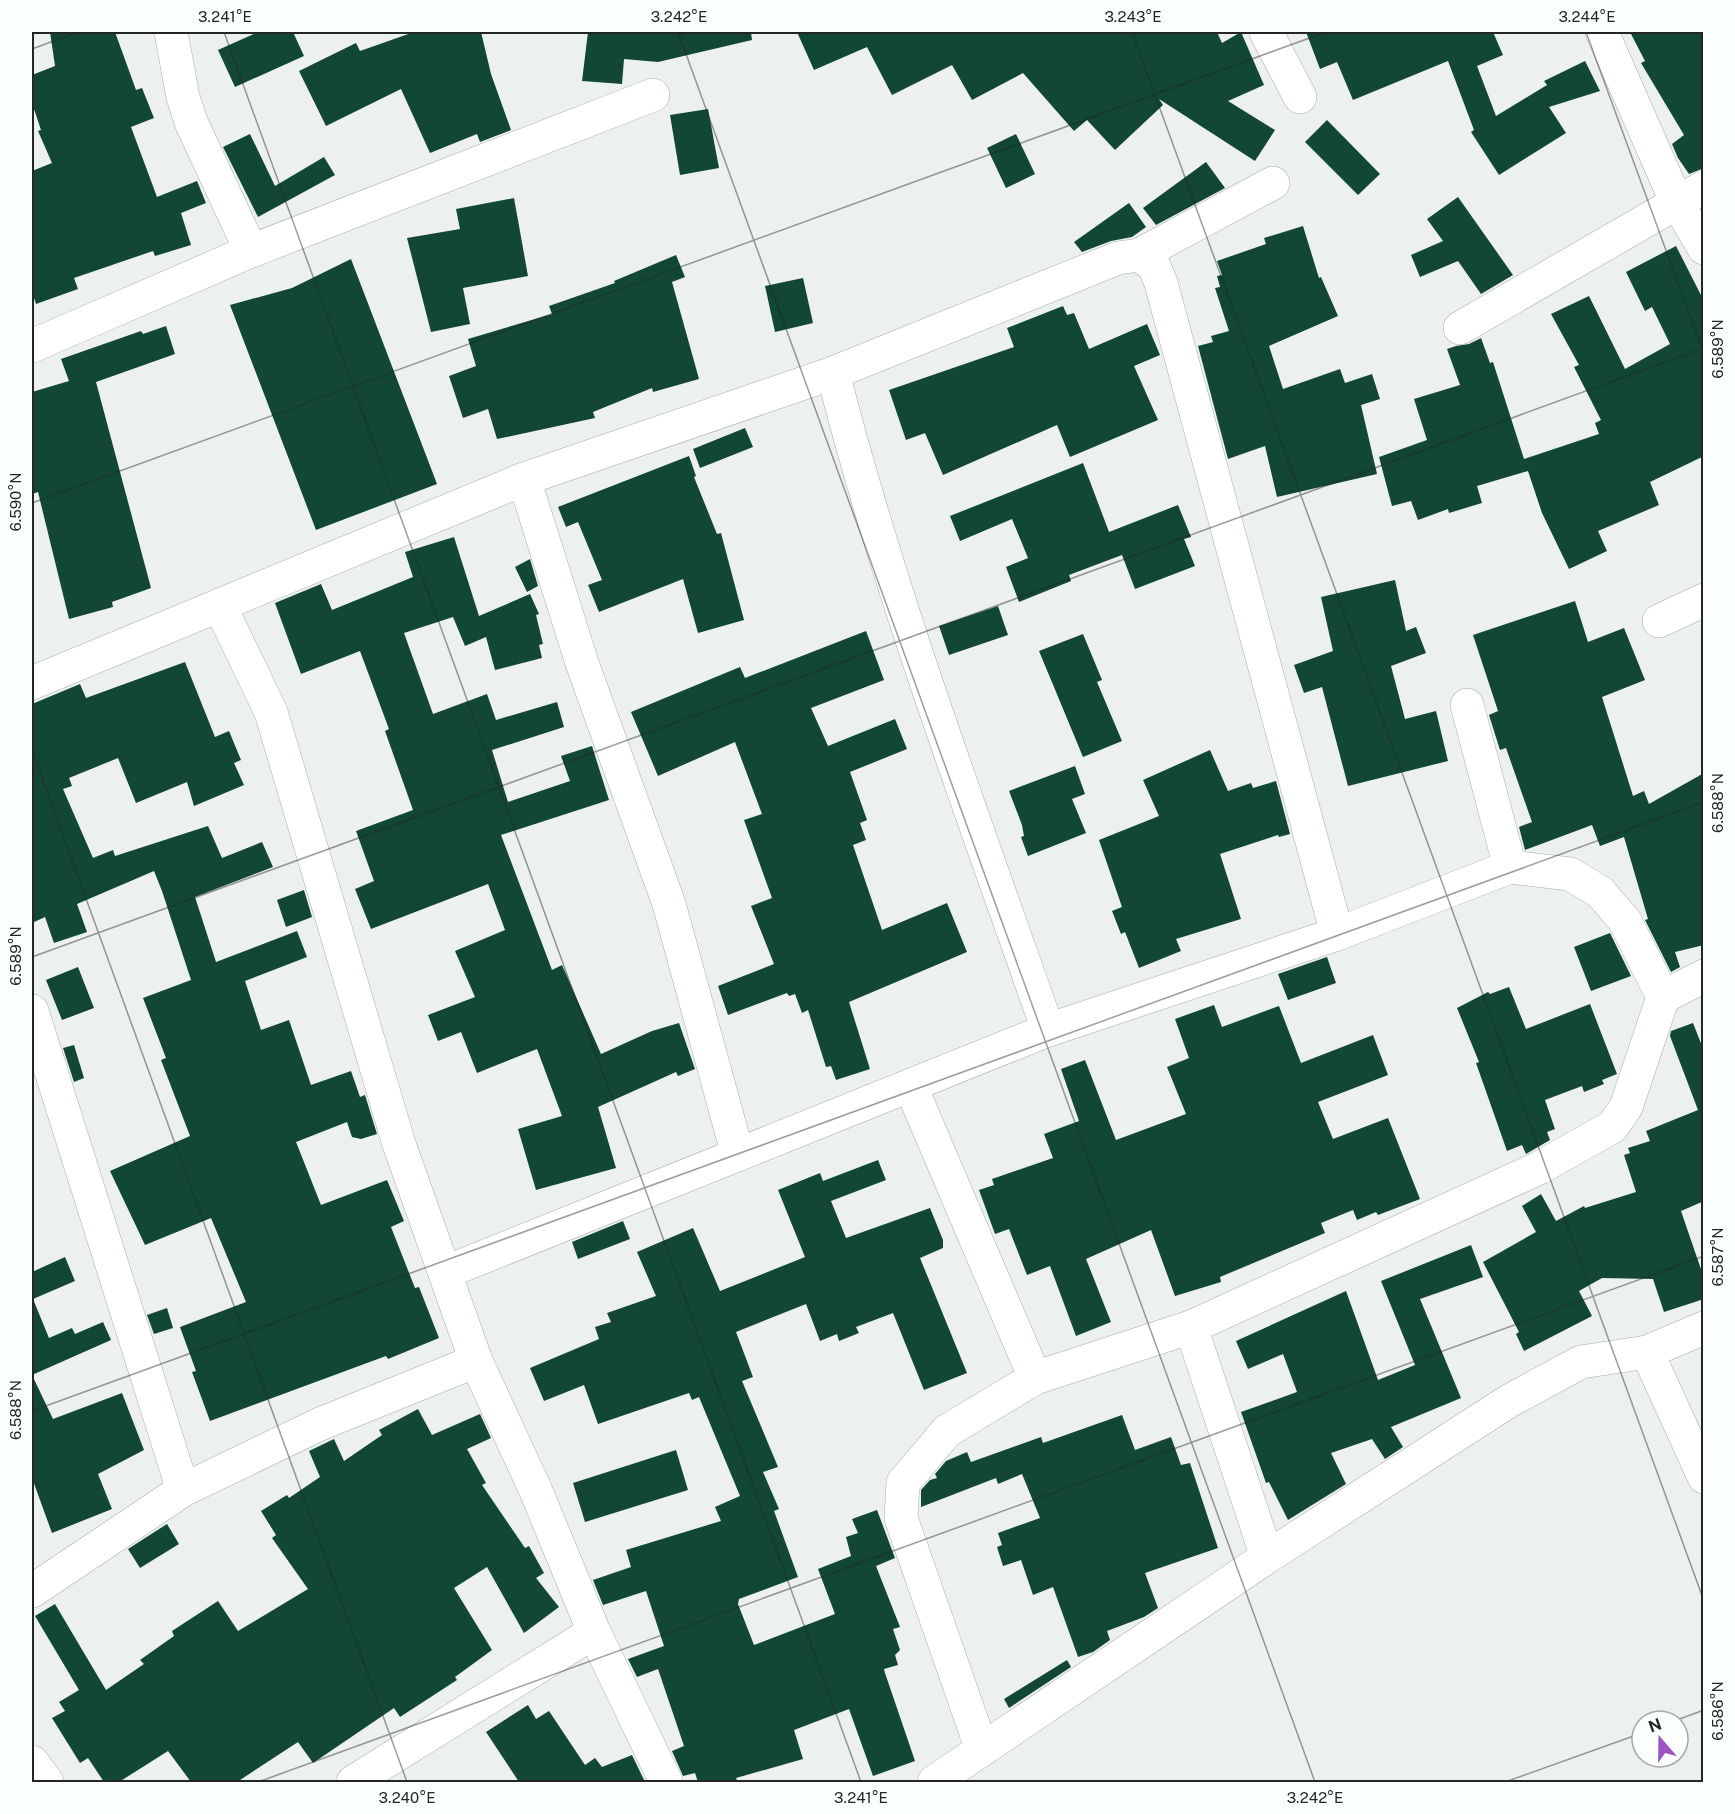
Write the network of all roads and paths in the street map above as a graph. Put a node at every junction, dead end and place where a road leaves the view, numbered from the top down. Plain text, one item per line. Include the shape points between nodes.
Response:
1 (171, 32) edge
2 (1266, 32) edge
3 (1602, 32) edge
4 (653, 95) dead end
5 (1300, 97) dead end
6 (1273, 183) dead end
7 (1690, 194) edge
8 (1704, 248) edge
9 (251, 250) junction
10 (1139, 255) junction
11 (1460, 328) dead end
12 (32, 346) edge
13 (833, 373) junction
14 (524, 479) junction
15 (1704, 600) edge
16 (220, 606) junction
17 (1659, 621) dead end
18 (32, 683) edge
19 (1467, 705) dead end
20 (1510, 867) junction
21 (1337, 934) junction
22 (1704, 976) edge
23 (1663, 997) junction
24 (32, 1011) edge
25 (1048, 1030) junction
26 (911, 1087) junction
27 (737, 1152) junction
28 (446, 1272) junction
29 (1191, 1327) junction
30 (1704, 1328) edge
31 (1647, 1352) junction
32 (476, 1361) junction
33 (1035, 1378) junction
34 (1704, 1477) edge
35 (183, 1490) junction
36 (1268, 1557) junction
37 (32, 1591) edge
38 (594, 1632) junction
39 (982, 1750) junction
40 (32, 1762) edge
41 (47, 1782) edge
42 (353, 1782) edge
43 (666, 1782) edge
44 (934, 1782) edge

1 - 9 street via 191,122
2 - 5 street
3 - 7 street
4 - 9 street
6 - 10 street
7 - 8 street
7 - 11 street
9 - 12 street
10 - 13 street via 1118,258
10 - 21 street via 1154,266 1161,282
13 - 14 street
13 - 25 street via 854,453 913,636
14 - 16 street
14 - 27 street via 582,663 669,903
15 - 17 street
16 - 18 street
16 - 28 street via 271,712 399,1144
19 - 20 street
20 - 21 street
20 - 23 street via 1570,873 1600,892 1625,921
21 - 25 street
22 - 23 street
23 - 29 street via 1626,1107 1612,1126 1539,1168
24 - 35 street
25 - 26 street
26 - 27 street
26 - 33 street
27 - 28 street
28 - 32 street
29 - 33 street
29 - 36 street
30 - 31 street
31 - 34 street
31 - 36 street via 1581,1362 1520,1395
32 - 35 street via 320,1424
32 - 38 street via 536,1491
33 - 39 street via 947,1431 903,1483 901,1518
35 - 37 street
36 - 39 street
38 - 42 street
38 - 43 street
39 - 44 street
40 - 41 street

